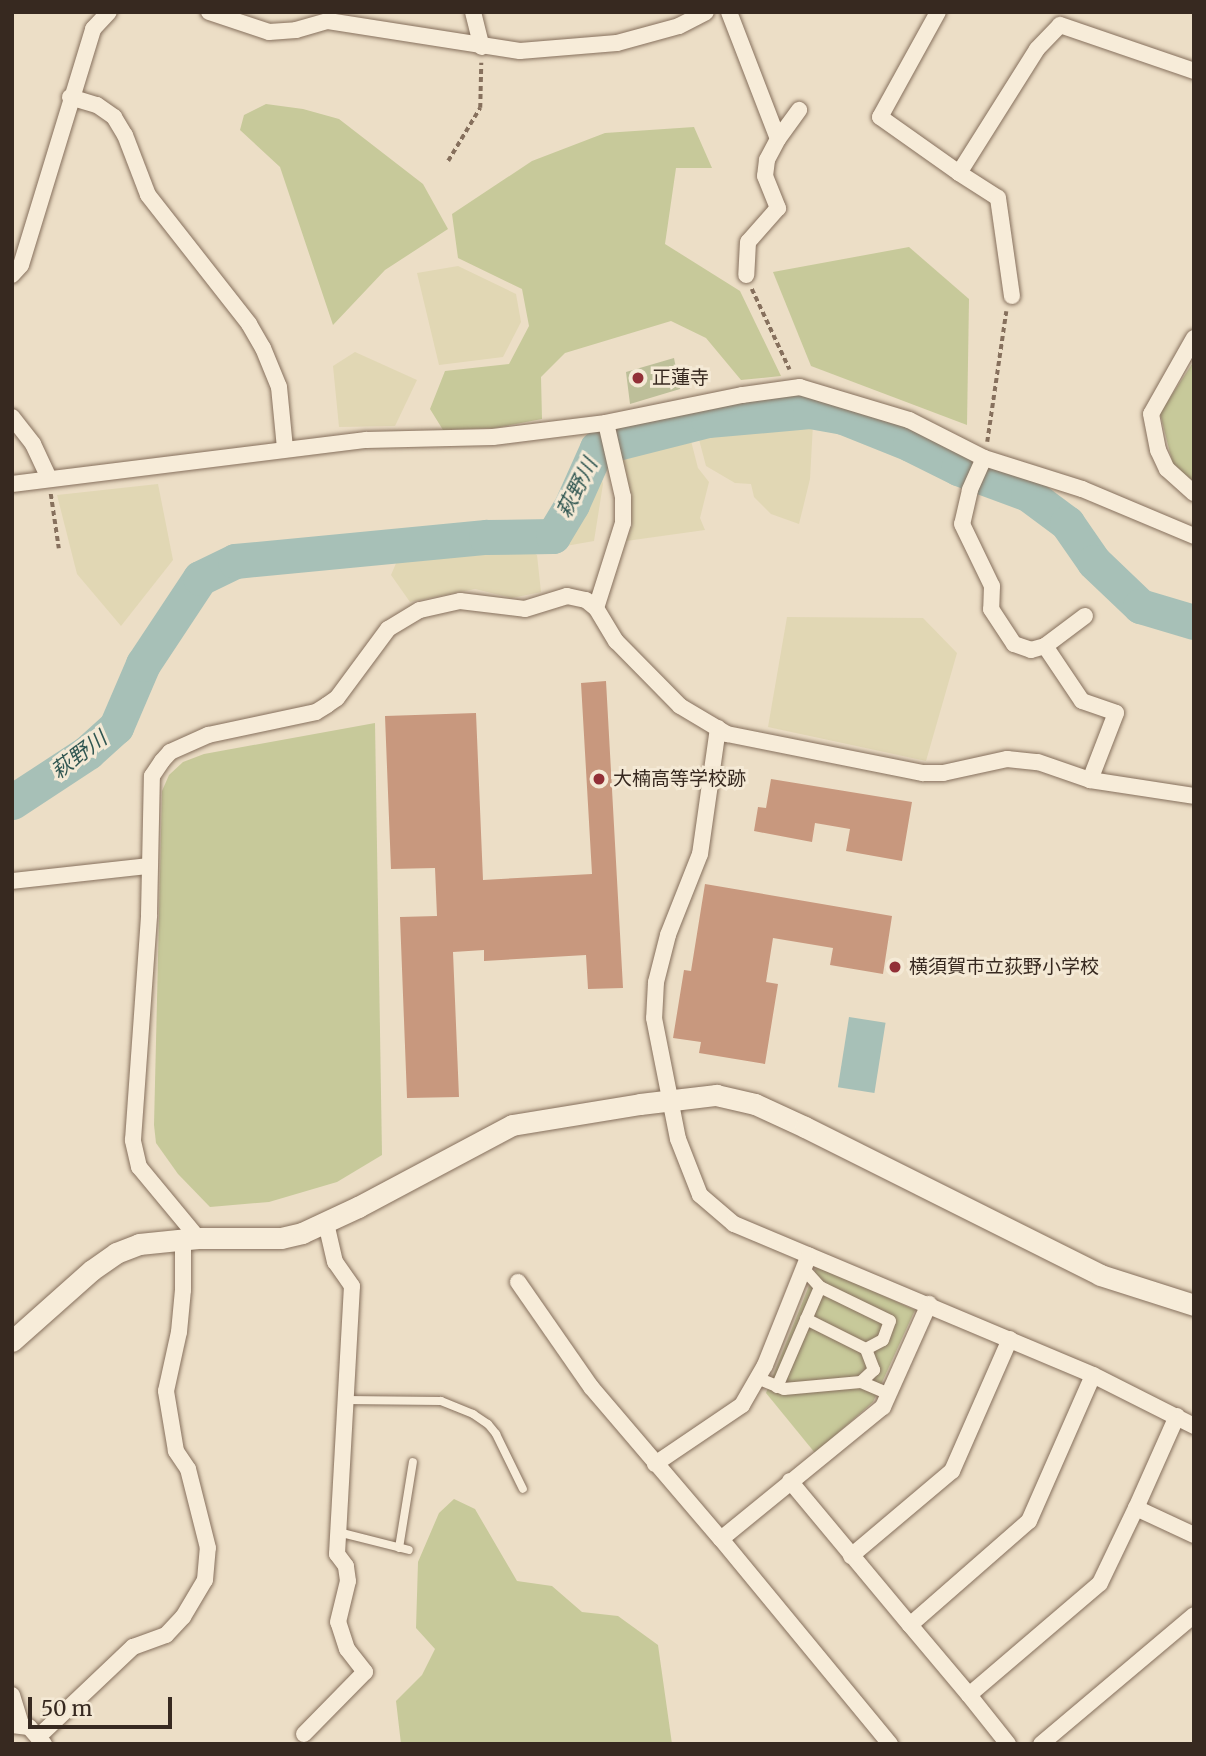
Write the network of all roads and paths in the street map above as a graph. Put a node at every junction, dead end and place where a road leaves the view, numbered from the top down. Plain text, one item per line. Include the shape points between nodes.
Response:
1 (109, 12) edge
2 (209, 12) edge
3 (473, 12) edge
4 (706, 12) edge
5 (729, 12) edge
6 (938, 12) edge
7 (1062, 18) edge
8 (482, 47) junction
9 (1194, 71) edge
10 (70, 97) junction
11 (799, 110) dead end
12 (778, 139) junction
13 (449, 161) dead end
14 (959, 173) junction
15 (12, 275) edge
16 (746, 275) joint
17 (1012, 296) joint
18 (1194, 338) edge
19 (800, 387) junction
20 (12, 417) edge
21 (606, 423) junction
22 (285, 448) junction
23 (981, 463) junction
24 (49, 478) junction
25 (12, 484) edge
26 (1194, 493) edge
27 (1194, 536) edge
28 (59, 548) dead end
29 (596, 608) junction
30 (1085, 616) dead end
31 (1045, 646) junction
32 (718, 728) junction
33 (1090, 780) junction
34 (1194, 796) edge
35 (148, 866) junction
36 (12, 881) edge
37 (672, 1100) junction
38 (326, 1224) junction
39 (190, 1239) junction
40 (806, 1262) junction
41 (518, 1282) dead end
42 (820, 1287) junction
43 (929, 1304) junction
44 (1194, 1305) edge
45 (806, 1319) junction
46 (1010, 1339) junction
47 (12, 1341) edge
48 (866, 1349) junction
49 (1094, 1375) junction
50 (757, 1378) junction
51 (860, 1382) junction
52 (777, 1387) junction
53 (889, 1394) junction
54 (345, 1400) junction
55 (1177, 1416) junction
56 (1194, 1426) edge
57 (413, 1462) dead end
58 (655, 1464) junction
59 (790, 1481) junction
60 (523, 1489) dead end
61 (1136, 1508) junction
62 (338, 1532) junction
63 (1194, 1535) edge
64 (722, 1539) junction
65 (399, 1548) junction
66 (409, 1550) dead end
67 (851, 1556) junction
68 (1194, 1615) edge
69 (910, 1625) junction
70 (12, 1695) edge
71 (969, 1695) junction
72 (17, 1725) edge
73 (304, 1734) dead end
74 (41, 1740) edge
75 (1046, 1742) edge
76 (890, 1744) edge
77 (1008, 1744) edge

1 - 10 street via 93,29
2 - 8 street via 269,32 328,21
3 - 8 street
4 - 8 street via 679,26 617,43 520,51
5 - 12 street
6 - 14 street via 880,117
7 - 9 street
7 - 14 street via 1037,49
8 - 13 path via 480,108
10 - 15 street via 21,265
10 - 22 street via 97,105 114,117 148,195 249,324 279,387
11 - 12 street
12 - 16 street via 765,176 778,208 748,243
14 - 17 street via 998,198
16 - 19 path
17 - 23 path via 1004,315 1001,363
18 - 26 street via 1151,414 1167,469
19 - 21 street
19 - 23 street via 909,420
20 - 24 street via 33,444
21 - 22 street via 493,437 366,440
21 - 29 street via 623,498 623,523
22 - 24 street
23 - 27 street via 1082,489
23 - 31 street via 962,524 992,586 991,608 1014,644 1031,650
24 - 25 street
24 - 28 path
29 - 32 street via 616,641 680,706
29 - 35 street via 586,600 567,596 525,609 460,601 420,610 388,629 337,698 316,712 208,735 170,752 152,776
30 - 31 street
31 - 33 street via 1082,701 1116,713
32 - 33 street via 923,773 1007,759 1038,762
32 - 37 street via 700,854 667,935 656,982 654,1018
33 - 34 street
35 - 36 street
35 - 39 street via 149,915 133,1140 139,1167
37 - 38 street via 513,1125
37 - 40 street via 678,1139 700,1195 734,1224
37 - 44 street via 716,1096 755,1104 1100,1275
38 - 39 street via 281,1238
38 - 54 street via 335,1262 352,1286
39 - 47 street via 139,1244 116,1253
39 - 74 street via 179,1332 166,1391 176,1451 188,1469 208,1548 205,1580 166,1636 133,1647
40 - 42 street
40 - 43 street
40 - 50 street
41 - 58 street via 591,1387
42 - 45 street
42 - 48 street via 890,1321 883,1340
43 - 46 street
43 - 53 street
45 - 48 street
45 - 52 street
46 - 49 street
46 - 67 street via 952,1471
48 - 51 street via 874,1370
49 - 55 street
49 - 69 street via 1029,1521
50 - 52 street
50 - 58 street via 742,1405
51 - 52 street
51 - 53 street
53 - 59 street via 883,1407
54 - 60 lane via 441,1401 464,1410 496,1434
54 - 62 street
55 - 56 street
55 - 61 street
57 - 65 lane
58 - 64 street
59 - 64 street
59 - 67 street
61 - 63 street
61 - 71 street via 1100,1583
62 - 65 lane
62 - 73 street via 337,1554 346,1566 348,1581 338,1622 340,1634 365,1672
64 - 76 street
65 - 66 lane
67 - 69 street
68 - 75 street
69 - 71 street
70 - 72 street
71 - 77 street
72 - 74 street

